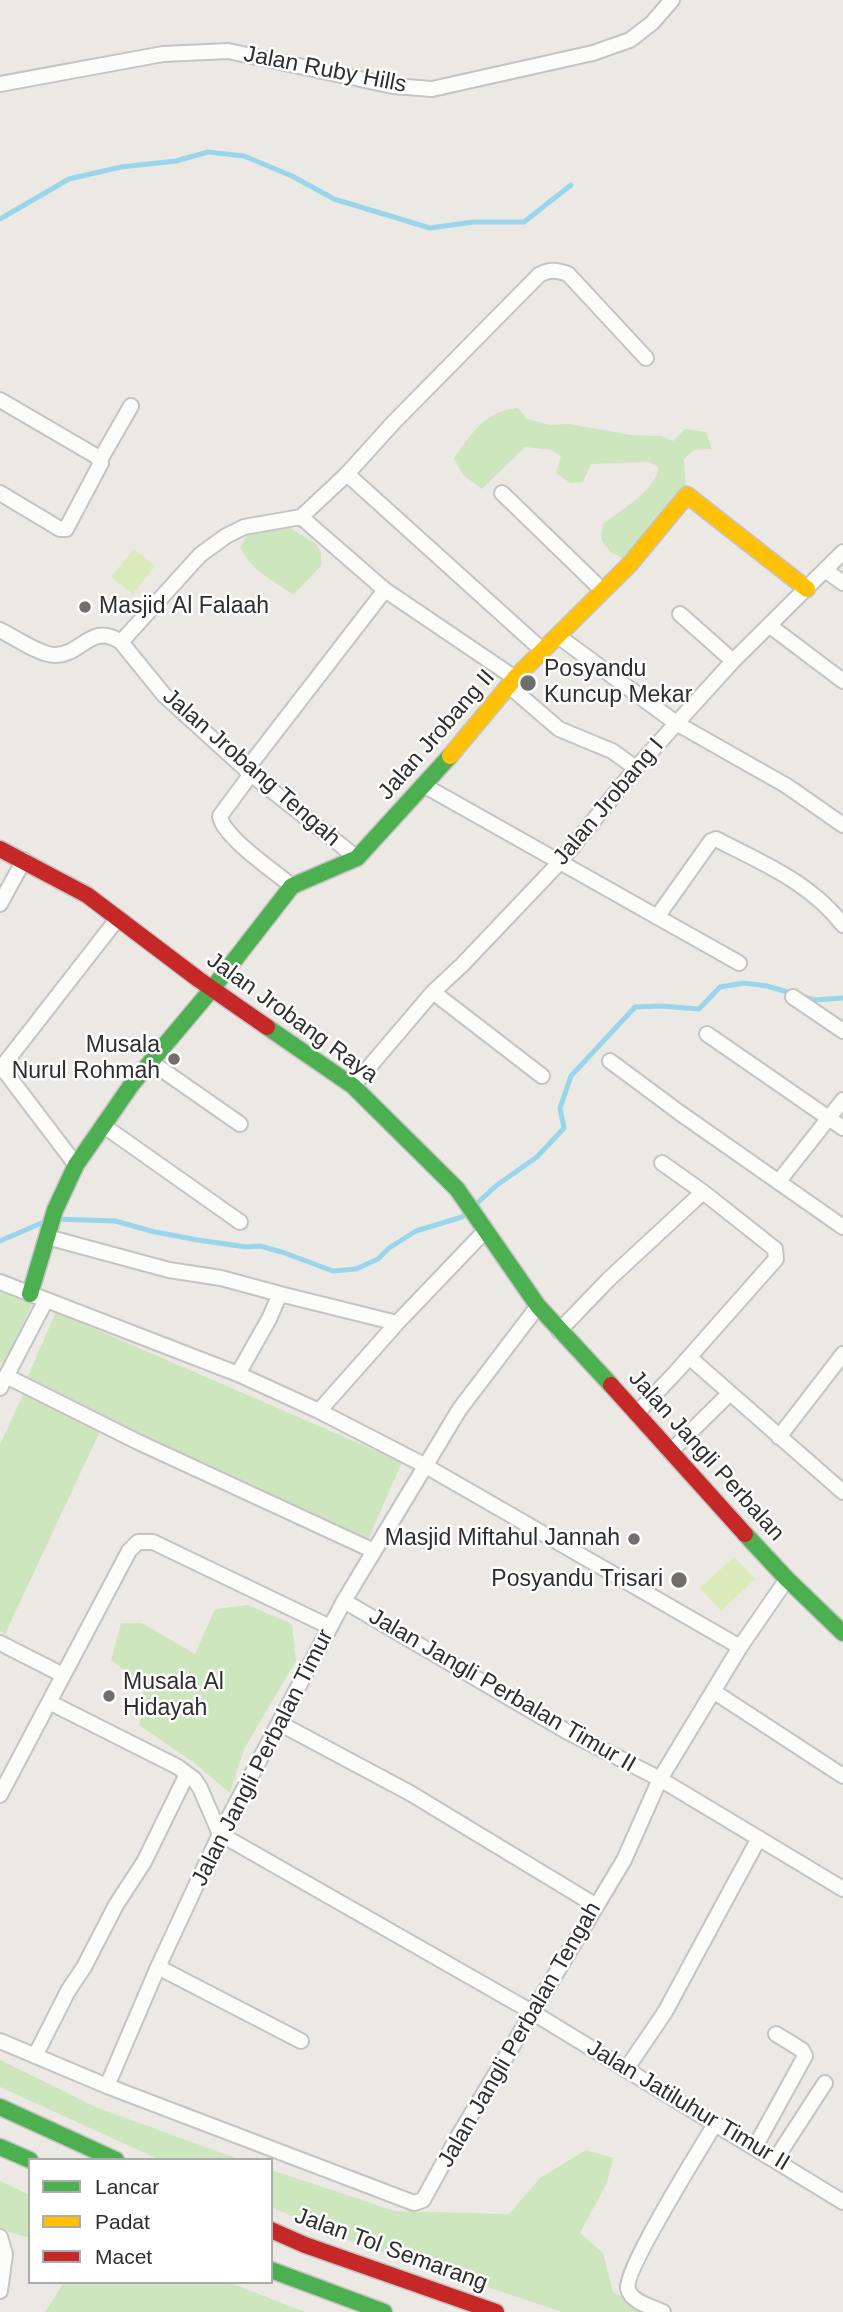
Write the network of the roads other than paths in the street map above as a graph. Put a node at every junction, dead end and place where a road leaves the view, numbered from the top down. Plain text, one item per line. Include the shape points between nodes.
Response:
1 (672, 0) edge
2 (0, 83) edge
3 (646, 358) dead end
4 (0, 400) edge
5 (131, 406) dead end
6 (100, 460) junction
7 (347, 474) junction
8 (0, 493) edge
9 (502, 493) dead end
10 (301, 517) junction
11 (843, 552) edge
12 (825, 570) junction
13 (843, 583) edge
14 (807, 589) junction
15 (385, 590) junction
16 (603, 591) junction
17 (680, 614) dead end
18 (770, 626) junction
19 (0, 630) edge
20 (558, 636) junction
21 (121, 642) junction
22 (542, 650) junction
23 (733, 661) junction
24 (843, 681) edge
25 (512, 682) junction
26 (676, 723) junction
27 (636, 768) junction
28 (249, 772) junction
29 (425, 786) junction
30 (843, 825) edge
31 (0, 849) edge
32 (357, 859) junction
33 (24, 860) junction
34 (560, 862) junction
35 (292, 886) junction
36 (0, 904) edge
37 (657, 917) junction
38 (118, 918) junction
39 (843, 925) edge
40 (739, 963) dead end
41 (212, 989) junction
42 (433, 992) junction
43 (793, 997) dead end
44 (843, 1031) edge
45 (707, 1034) dead end
46 (610, 1061) dead end
47 (151, 1062) junction
48 (1, 1066) edge
49 (542, 1076) dead end
50 (353, 1086) junction
51 (843, 1100) edge
52 (830, 1118) junction
53 (240, 1124) dead end
54 (104, 1126) junction
55 (843, 1128) edge
56 (662, 1163) dead end
57 (76, 1165) junction
58 (779, 1181) junction
59 (704, 1192) junction
60 (240, 1222) dead end
61 (51, 1223) junction
62 (843, 1227) edge
63 (486, 1230) junction
64 (0, 1282) edge
65 (30, 1294) junction
66 (280, 1294) junction
67 (47, 1300) junction
68 (538, 1306) junction
69 (397, 1323) junction
70 (559, 1331) junction
71 (843, 1354) edge
72 (689, 1357) junction
73 (238, 1374) junction
74 (3, 1382) edge
75 (730, 1393) junction
76 (319, 1410) junction
77 (638, 1412) junction
78 (779, 1437) junction
79 (670, 1452) junction
80 (424, 1465) junction
81 (843, 1492) edge
82 (373, 1551) junction
83 (787, 1579) junction
84 (344, 1601) junction
85 (330, 1627) junction
86 (843, 1633) edge
87 (0, 1643) edge
88 (740, 1647) junction
89 (63, 1675) junction
90 (713, 1691) junction
91 (49, 1702) junction
92 (279, 1723) junction
93 (841, 1771) edge
94 (187, 1774) junction
95 (660, 1779) junction
96 (0, 1796) edge
97 (220, 1835) junction
98 (759, 1838) junction
99 (843, 1889) edge
100 (595, 1905) junction
101 (158, 1967) junction
102 (532, 2012) junction
103 (776, 2034) dead end
104 (0, 2041) edge
105 (301, 2041) dead end
106 (35, 2056) junction
107 (627, 2068) junction
108 (825, 2083) dead end
109 (107, 2086) junction
110 (0, 2107) edge
111 (715, 2124) junction
112 (0, 2147) edge
113 (755, 2147) junction
114 (112, 2158) edge
115 (28, 2159) edge
116 (775, 2160) junction
117 (843, 2202) edge
118 (273, 2231) edge
119 (0, 2237) edge
120 (273, 2271) edge
121 (0, 2291) edge
122 (384, 2312) edge
123 (496, 2312) edge
124 (663, 2312) edge

1 - 2 street, Jalan Ruby Hills via 630,40 593,53 432,89 393,86 228,51 163,54
3 - 7 street via 568,274 547,271
4 - 6 street
5 - 6 street
6 - 8 street via 101,467 66,529
7 - 10 street
7 - 22 street
9 - 16 street
10 - 15 street
10 - 21 street via 244,527 226,536 200,555
11 - 12 street, Jalan Jrobang I
12 - 13 street
12 - 14 street, Jalan Jrobang I
14 - 16 main road, Jalan Jrobang II via 687,495
14 - 18 street, Jalan Jrobang I
15 - 25 street
15 - 28 street
16 - 20 main road, Jalan Jrobang II
17 - 23 street
18 - 23 street, Jalan Jrobang I
18 - 24 street
19 - 21 street via 52,655 97,635
20 - 22 main road, Jalan Jrobang II
20 - 26 street
21 - 28 street, Jalan Jrobang Tengah via 164,695
22 - 25 main road, Jalan Jrobang II
23 - 26 street, Jalan Jrobang I
25 - 27 street via 559,729 612,751
25 - 29 main road, Jalan Jrobang II
26 - 27 street, Jalan Jrobang I
26 - 30 street via 787,786
27 - 34 street, Jalan Jrobang I
28 - 32 street, Jalan Jrobang Tengah
28 - 35 street via 220,822
29 - 32 main road, Jalan Jrobang II
29 - 34 street
31 - 33 main road, Jalan Jrobang Raya
32 - 35 main road, Jalan Jrobang II
33 - 36 street
33 - 38 main road, Jalan Jrobang Raya
34 - 37 street
34 - 42 street, Jalan Jrobang I
35 - 41 main road, Jalan Jrobang II
37 - 39 street via 716,839 791,877 820,898
37 - 40 street
38 - 41 main road, Jalan Jrobang Raya
38 - 48 street
41 - 47 main road, Jalan Jrobang II
41 - 50 main road, Jalan Jrobang Raya
42 - 49 street
42 - 50 street, Jalan Jrobang I
43 - 44 street
45 - 52 street
46 - 58 street
47 - 53 street
47 - 54 main road, Jalan Jrobang II
48 - 57 street
50 - 63 main road, Jalan Jrobang Raya via 457,1189
51 - 52 street
52 - 55 street
52 - 58 street
54 - 57 main road, Jalan Jrobang II
54 - 60 street
56 - 59 street
57 - 61 main road, Jalan Jrobang II
58 - 62 street
59 - 70 street
59 - 72 street via 777,1252 776,1259
61 - 65 main road, Jalan Jrobang II
61 - 66 street via 169,1270
63 - 68 main road, Jalan Jrobang Raya
63 - 69 street
64 - 65 street
65 - 67 street
66 - 69 street
66 - 73 street
67 - 73 street
67 - 74 street
68 - 70 main road, Jalan Jangli Perbalan
68 - 80 street, Jalan Jangli Perbalan Timur via 459,1410
69 - 76 street
70 - 77 main road, Jalan Jangli Perbalan
71 - 78 street
72 - 75 street
72 - 77 street
73 - 76 street
74 - 82 street
75 - 78 street
75 - 79 street
76 - 80 street
77 - 79 main road, Jalan Jangli Perbalan
78 - 81 street
79 - 83 main road, Jalan Jangli Perbalan
80 - 82 street, Jalan Jangli Perbalan Timur
80 - 88 street
82 - 84 street, Jalan Jangli Perbalan Timur
83 - 86 main road, Jalan Jangli Perbalan
83 - 88 street, Jalan Jangli Perbalan Tengah
84 - 85 street, Jalan Jangli Perbalan Timur
84 - 95 street, Jalan Jangli Perbalan Timur II via 566,1731
85 - 89 street via 153,1542 138,1542
85 - 92 street, Jalan Jangli Perbalan Timur
87 - 89 street
88 - 90 street, Jalan Jangli Perbalan Tengah
89 - 91 street
90 - 93 street
90 - 95 street, Jalan Jangli Perbalan Tengah
91 - 94 street
91 - 96 street
92 - 97 street, Jalan Jangli Perbalan Timur
92 - 100 street via 410,1793
94 - 97 street via 200,1788
94 - 106 street via 144,1862
95 - 98 street, Jalan Jangli Perbalan Timur II
95 - 100 street, Jalan Jangli Perbalan Tengah via 631,1846
97 - 101 street, Jalan Jangli Perbalan Timur
97 - 102 street, Jalan Jatiluhur Timur II
98 - 99 street, Jalan Jangli Perbalan Timur II
98 - 107 street via 664,2012
100 - 102 street, Jalan Jangli Perbalan Tengah
101 - 105 street
101 - 109 street, Jalan Jangli Perbalan Timur
102 - 107 street, Jalan Jatiluhur Timur II
102 - 109 street, Jalan Jangli Perbalan Tengah via 427,2195 414,2203
103 - 113 street via 805,2056
104 - 106 street
106 - 109 street
107 - 111 street, Jalan Jatiluhur Timur II
108 - 116 street
110 - 114 main road
111 - 113 street, Jalan Jatiluhur Timur II
111 - 124 street via 627,2282 630,2294
112 - 115 main road
113 - 116 street, Jalan Jatiluhur Timur II
116 - 117 street, Jalan Jatiluhur Timur II
118 - 123 main road, Jalan Tol Semarang
119 - 121 street via 5,2254
120 - 122 main road

